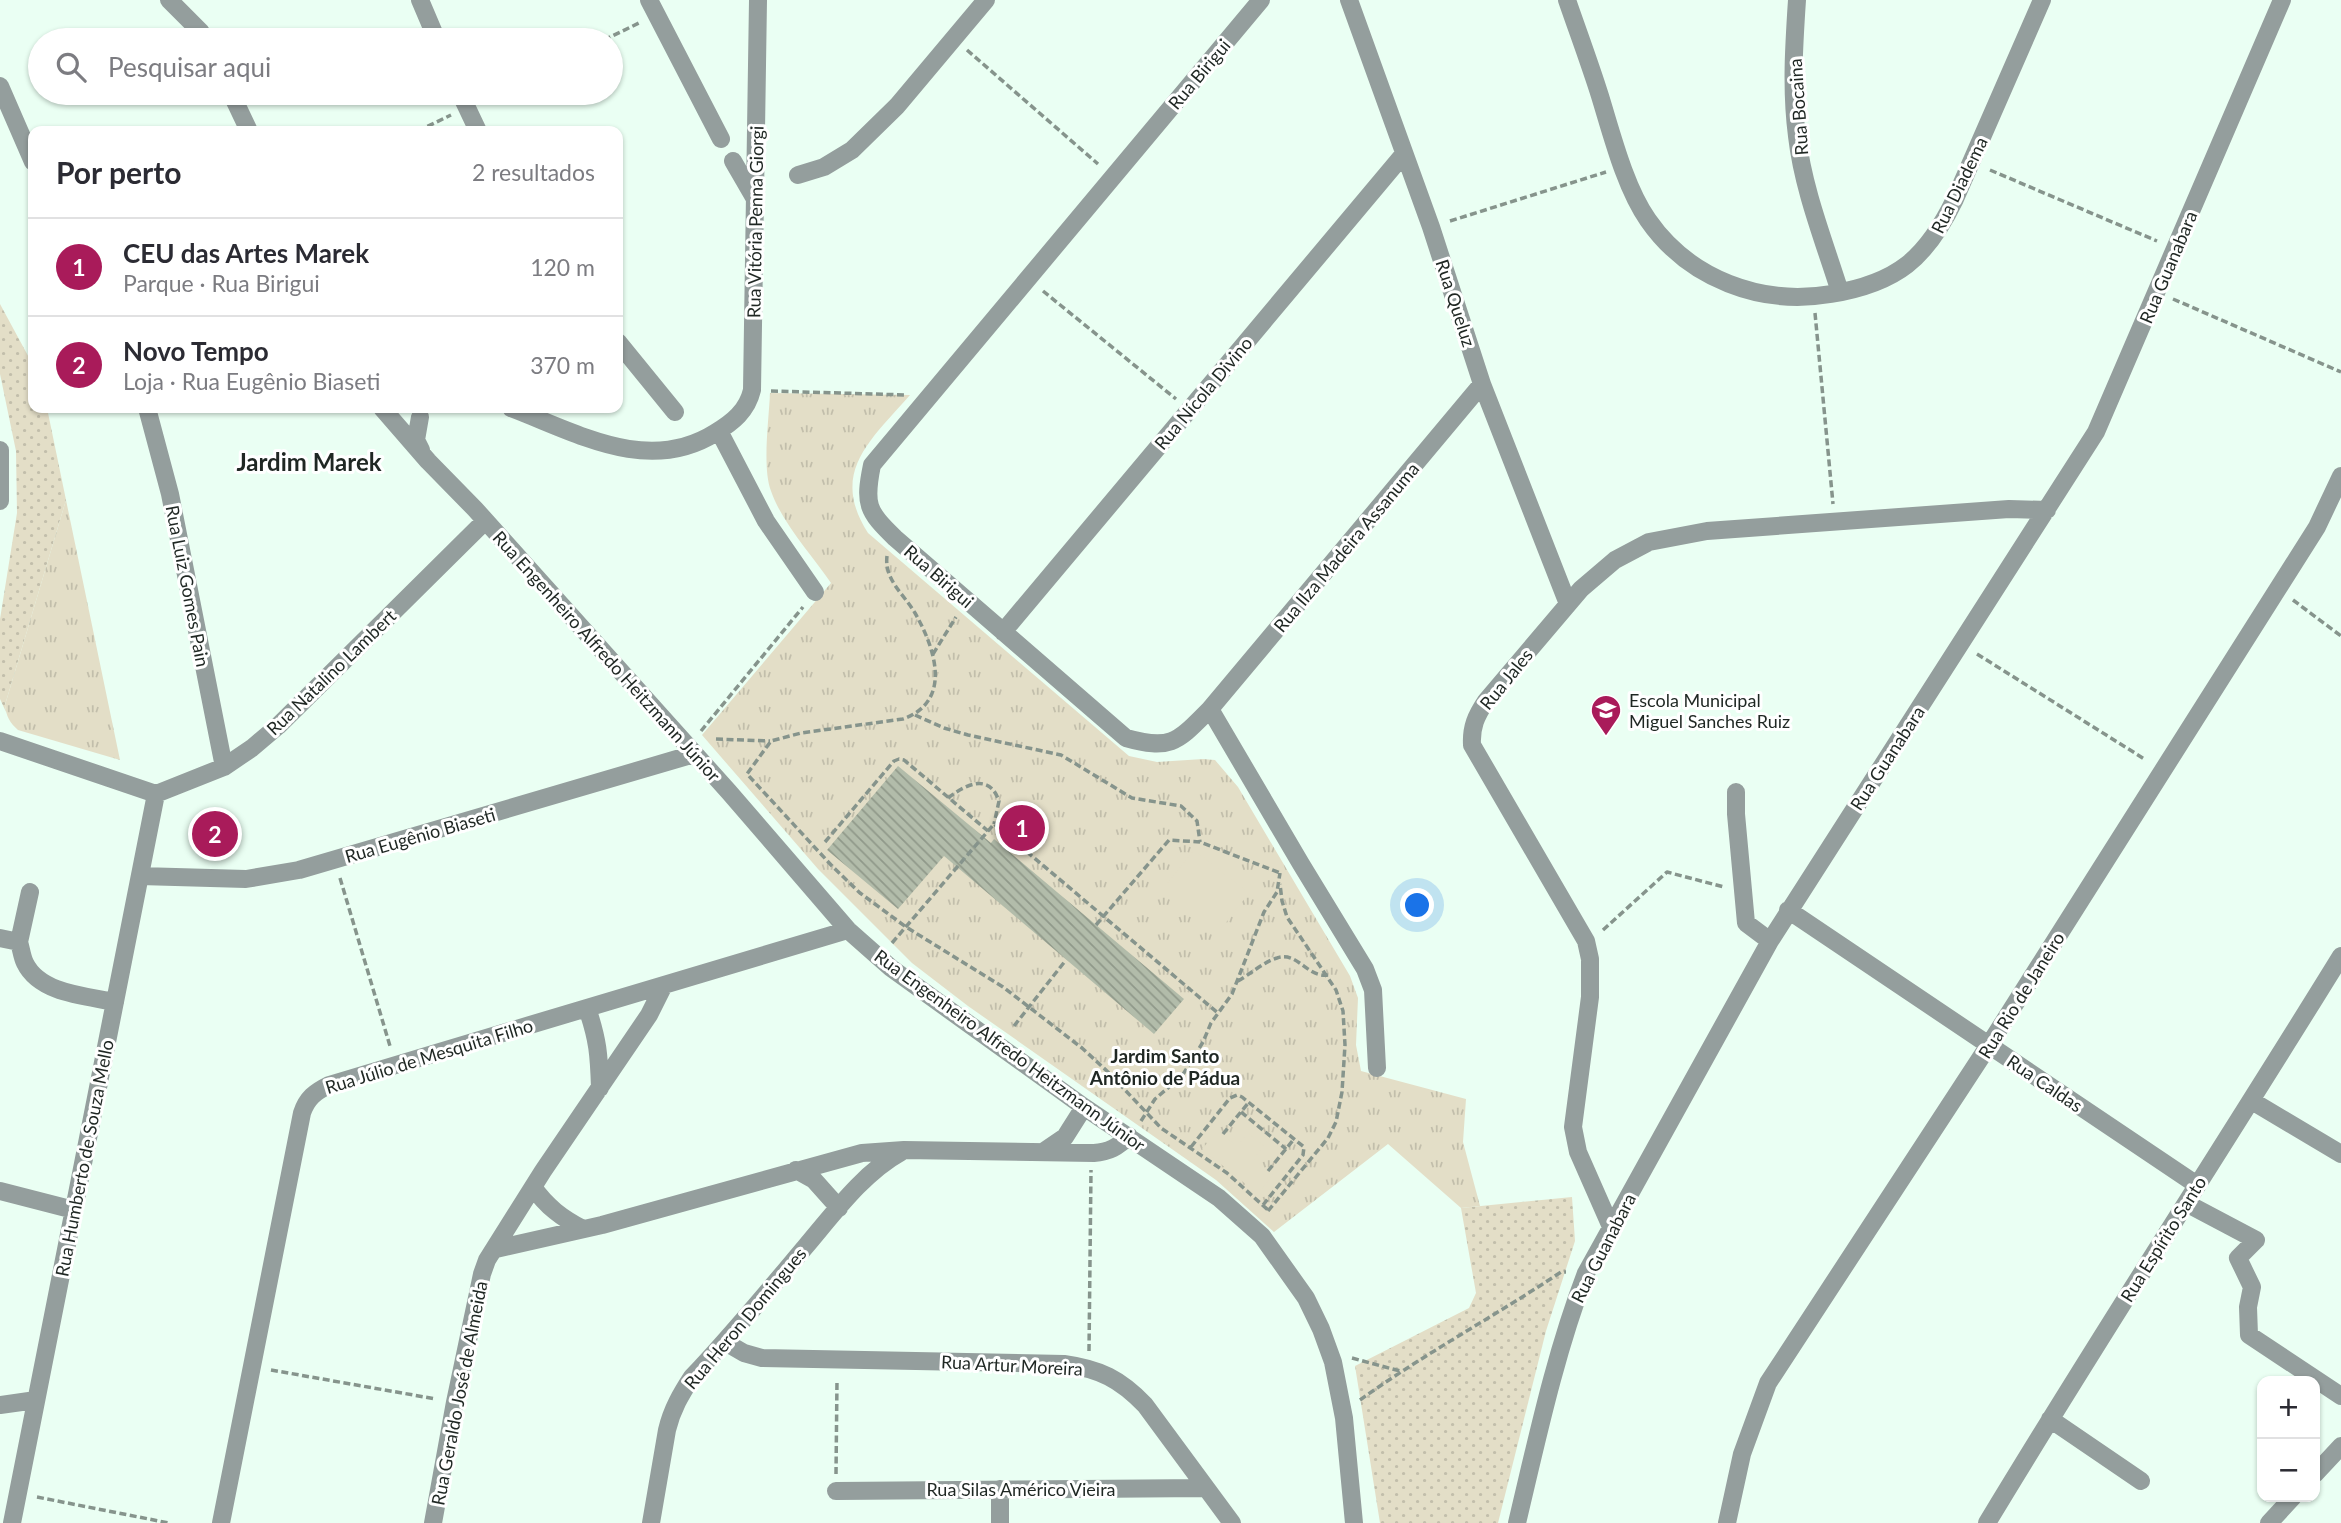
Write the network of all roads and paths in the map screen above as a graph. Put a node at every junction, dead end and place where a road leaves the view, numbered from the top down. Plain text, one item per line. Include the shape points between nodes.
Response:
1 (169, 0) edge
2 (188, 0) edge
3 (420, 0) edge
4 (758, 0) edge
5 (986, 0) edge
6 (1261, 0) edge
7 (1349, 0) edge
8 (1567, 0) edge
9 (1797, 0) edge
10 (2042, 0) edge
11 (2282, 0) edge
12 (653, 7) edge
13 (195, 28) edge
14 (200, 28) edge
15 (432, 28) edge
16 (622, 28) edge
17 (954, 40) junction
18 (2, 95) edge
19 (237, 105) edge
20 (456, 105) edge
21 (465, 105) edge
22 (247, 126) edge
23 (425, 126) edge
24 (476, 126) edge
25 (721, 139) dead end
26 (28, 151) edge
27 (1403, 155) junction
28 (733, 161) dead end
29 (1972, 162) junction
30 (1622, 167) junction
31 (798, 175) dead end
32 (1113, 177) junction
33 (755, 199) junction
34 (1431, 227) junction
35 (2175, 249) junction
36 (1028, 278) junction
37 (2157, 291) junction
38 (1840, 292) junction
39 (1814, 297) junction
40 (623, 348) edge
41 (2341, 372) edge
42 (1482, 384) junction
43 (752, 390) junction
44 (930, 395) junction
45 (1189, 410) junction
46 (675, 412) dead end
47 (148, 413) edge
48 (387, 413) edge
49 (388, 413) edge
50 (425, 413) edge
51 (524, 413) edge
52 (719, 431) junction
53 (0, 450) edge
54 (428, 461) junction
55 (2341, 476) edge
56 (0, 501) edge
57 (2047, 510) junction
58 (485, 521) junction
59 (1834, 522) junction
60 (895, 538) junction
61 (2277, 589) junction
62 (815, 592) joint
63 (1569, 604) junction
64 (975, 607) junction
65 (1003, 632) junction
66 (2341, 636) edge
67 (1961, 644) junction
68 (933, 654) junction
69 (1210, 709) junction
70 (915, 715) junction
71 (701, 732) dead end
72 (716, 739) dead end
73 (0, 741) edge
74 (771, 741) junction
75 (694, 754) junction
76 (224, 767) junction
77 (2162, 769) junction
78 (1736, 792) dead end
79 (156, 794) junction
80 (948, 798) junction
81 (994, 824) junction
82 (988, 831) junction
83 (825, 842) dead end
84 (1200, 842) junction
85 (335, 860) junction
86 (1301, 864) junction
87 (1280, 873) junction
88 (140, 876) junction
89 (1280, 884) junction
90 (30, 892) dead end
91 (1743, 892) junction
92 (1788, 910) junction
93 (1103, 916) junction
94 (1096, 925) dead end
95 (906, 927) junction
96 (848, 930) junction
97 (0, 938) edge
98 (1586, 941) junction
99 (1770, 941) junction
100 (19, 942) junction
101 (2341, 956) edge
102 (880, 958) junction
103 (1066, 960) dead end
104 (1328, 975) junction
105 (1238, 981) junction
106 (664, 985) junction
107 (115, 1002) junction
108 (1029, 1007) junction
109 (587, 1008) junction
110 (1217, 1013) junction
111 (1014, 1026) dead end
112 (1989, 1045) junction
113 (395, 1065) junction
114 (1377, 1068) dead end
115 (600, 1088) junction
116 (2252, 1101) junction
117 (1249, 1102) junction
118 (1084, 1107) junction
119 (1147, 1112) junction
120 (1241, 1112) junction
121 (1223, 1134) dead end
122 (1129, 1136) junction
123 (1294, 1139) junction
124 (1191, 1147) junction
125 (1286, 1149) junction
126 (904, 1150) junction
127 (1043, 1152) junction
128 (1091, 1153) junction
129 (2341, 1154) edge
130 (796, 1170) junction
131 (1268, 1171) dead end
132 (2197, 1185) junction
133 (533, 1187) junction
134 (0, 1191) edge
135 (2186, 1203) junction
136 (1263, 1205) junction
137 (839, 1208) junction
138 (74, 1210) junction
139 (1268, 1210) junction
140 (1269, 1221) dead end
141 (1611, 1227) junction
142 (583, 1230) junction
143 (496, 1249) junction
144 (1586, 1273) junction
145 (724, 1342) junction
146 (1329, 1352) junction
147 (837, 1360) junction
148 (252, 1366) junction
149 (1089, 1367) junction
150 (1400, 1371) junction
151 (2341, 1396) edge
152 (36, 1400) junction
153 (455, 1402) junction
154 (0, 1405) edge
155 (1343, 1412) junction
156 (2050, 1419) junction
157 (2341, 1446) edge
158 (2320, 1469) edge
159 (2141, 1481) dead end
160 (1206, 1488) junction
161 (1000, 1489) junction
162 (836, 1491) joint
163 (18, 1493) junction
164 (2288, 1502) edge
165 (12, 1523) edge
166 (169, 1523) edge
167 (221, 1523) edge
168 (433, 1523) edge
169 (651, 1523) edge
170 (1000, 1523) edge
171 (1232, 1523) edge
172 (1354, 1523) edge
173 (1517, 1523) edge
174 (1727, 1523) edge
175 (1987, 1523) edge
176 (2269, 1523) edge

1 - 13 street
2 - 14 street
3 - 15 street
4 - 33 street, Rua Vitória Penna Giorgi
5 - 17 street
6 - 32 street, Rua Birigui
7 - 27 street, Rua Queluz
8 - 30 street, Rua Diadema
9 - 38 street, Rua Bocaina via 1793,89 1797,137 1804,177
10 - 29 street, Rua Diadema
11 - 35 street, Rua Guanabara
12 - 16 path
12 - 25 street
17 - 31 street via 852,150 824,167
17 - 32 path
18 - 26 street
19 - 22 street
20 - 23 path
21 - 24 street
27 - 34 street, Rua Queluz
27 - 45 street, Rua Nícola Divino
28 - 33 street
29 - 35 path
29 - 38 street, Rua Diadema via 1943,224 1925,249 1884,281
30 - 34 path
30 - 39 street, Rua Diadema via 1647,219 1695,266 1729,285 1764,295
32 - 36 street, Rua Birigui
33 - 43 street, Rua Vitória Penna Giorgi
34 - 42 street, Rua Queluz
35 - 37 street, Rua Guanabara
36 - 44 street, Rua Birigui
36 - 45 path
37 - 41 path
37 - 57 street, Rua Guanabara via 2096,432
38 - 39 street, Rua Diadema
39 - 59 path
40 - 46 street
42 - 63 street, Rua Queluz
42 - 69 street, Rua Ilza Madeira Assanuma
43 - 44 path
43 - 52 street, Rua Vitória Penna Giorgi via 749,404
44 - 60 street, Rua Birigui via 872,465 868,503
45 - 65 street, Rua Nícola Divino
47 - 76 street, Rua Luiz Gomes Pain via 170,494
48 - 54 street, Rua Engenheiro Alfredo Heitzmann Júnior
49 - 50 street via 405,421
50 - 54 street, Rua Engenheiro Alfredo Heitzmann Júnior via 416,440
51 - 52 street, Rua Vitória Penna Giorgi via 640,452 667,452
52 - 62 street via 766,521
53 - 56 street
54 - 58 street, Rua Engenheiro Alfredo Heitzmann Júnior
55 - 61 street, Rua Rio de Janeiro via 2317,527
57 - 59 street, Rua Jales
57 - 67 street, Rua Guanabara
58 - 75 street, Rua Engenheiro Alfredo Heitzmann Júnior
58 - 76 street, Rua Natalino Lambert via 278,726
59 - 63 street, Rua Jales via 1707,531 1648,542 1615,560
60 - 64 street, Rua Birigui
60 - 68 path via 886,567 915,612
61 - 66 path
61 - 77 street, Rua Rio de Janeiro
62 - 71 path
63 - 98 street, Rua Jales via 1486,701 1471,732 1472,745
64 - 65 street, Rua Birigui
64 - 68 path via 945,629
64 - 68 path via 971,624 959,614
65 - 69 street, Rua Birigui via 1126,738 1156,745 1171,743
67 - 77 path
67 - 92 street, Rua Guanabara
68 - 70 path via 934,689
69 - 86 street
70 - 74 path
70 - 84 path via 968,735 1061,755 1132,798 1181,806 1197,821
72 - 74 path
73 - 79 street
74 - 95 path via 747,774 860,893
75 - 85 street, Rua Eugênio Biaseti
75 - 96 street, Rua Engenheiro Alfredo Heitzmann Júnior
76 - 79 street, Rua Natalino Lambert
77 - 112 street, Rua Rio de Janeiro
78 - 91 street
79 - 88 street, Rua Humberto de Souza Mello
80 - 81 path via 969,784 991,788 999,801
80 - 82 path
80 - 83 path via 899,759
81 - 82 path
81 - 93 path
82 - 95 path
84 - 87 path
84 - 93 path via 1168,840
85 - 88 street, Rua Eugênio Biaseti via 246,878
85 - 113 path
86 - 87 path
86 - 114 street via 1373,990
87 - 89 path
88 - 107 street, Rua Humberto de Souza Mello
89 - 104 path via 1287,917
89 - 105 path via 1264,912
90 - 100 street
91 - 98 path via 1667,872
91 - 99 street via 1746,923
92 - 99 street, Rua Guanabara
92 - 112 street, Rua Caldas
93 - 94 path
93 - 110 path
95 - 102 path
95 - 108 path
96 - 102 street, Rua Engenheiro Alfredo Heitzmann Júnior
96 - 106 street, Rua Júlio de Mesquita Filho
97 - 100 street
98 - 141 street, Rua Jales via 1590,997 1573,1127 1578,1152
99 - 141 street, Rua Guanabara
100 - 107 street via 26,965 38,979 57,989
101 - 116 street, Rua Espírito Santo
102 - 118 street, Rua Engenheiro Alfredo Heitzmann Júnior
103 - 108 path
104 - 105 path via 1319,976 1285,957 1275,958
104 - 139 path via 1343,1011 1340,1110 1328,1138
105 - 110 path
106 - 109 street, Rua Júlio de Mesquita Filho
106 - 115 street, Rua Geraldo José de Almeida
107 - 138 street, Rua Humberto de Souza Mello
108 - 111 path
108 - 119 path via 1082,1048
109 - 113 street, Rua Júlio de Mesquita Filho
109 - 115 street via 598,1043
110 - 119 path via 1182,1076
112 - 132 street, Rua Caldas
112 - 174 street, Rua Rio de Janeiro via 1768,1383 1742,1454
113 - 148 street, Rua Júlio de Mesquita Filho via 329,1085 307,1101
115 - 133 street, Rua Geraldo José de Almeida
116 - 129 street
116 - 132 street, Rua Espírito Santo
117 - 120 path
117 - 123 path
117 - 124 path via 1237,1095 1230,1098
118 - 122 street, Rua Engenheiro Alfredo Heitzmann Júnior
118 - 127 street via 1065,1138
119 - 122 path
119 - 124 path via 1161,1128
120 - 121 path
120 - 125 path
122 - 128 street via 1106,1152
122 - 146 street, Rua Engenheiro Alfredo Heitzmann Júnior via 1219,1198 1262,1236 1306,1298
123 - 125 path
123 - 136 path via 1304,1147 1303,1155
124 - 136 path
125 - 131 path
126 - 127 street
126 - 130 street via 848,1156
126 - 137 street, Rua Heron Domingues via 872,1172
127 - 128 street
128 - 149 path
130 - 137 street via 814,1180
130 - 142 street
132 - 135 street, Rua Espírito Santo
133 - 142 street via 544,1203
133 - 143 street, Rua Geraldo José de Almeida
134 - 138 street
135 - 151 street via 2256,1240 2238,1258 2252,1287 2249,1335
135 - 156 street, Rua Espírito Santo
136 - 139 path
137 - 145 street, Rua Heron Domingues
138 - 152 street, Rua Humberto de Souza Mello
139 - 140 path
141 - 144 street, Rua Guanabara
142 - 143 street
143 - 153 street, Rua Geraldo José de Almeida via 482,1274
144 - 150 path via 1561,1272
144 - 173 street, Rua Guanabara via 1556,1359
145 - 147 street, Rua Artur Moreira via 762,1358
145 - 169 street, Rua Heron Domingues via 692,1377 670,1415
146 - 150 path
146 - 155 street, Rua Engenheiro Alfredo Heitzmann Júnior
147 - 149 street, Rua Artur Moreira
147 - 162 path
148 - 153 path
148 - 167 street, Rua Júlio de Mesquita Filho
149 - 160 street, Rua Artur Moreira via 1111,1376 1146,1405
150 - 155 path
152 - 154 street
152 - 163 street, Rua Humberto de Souza Mello
153 - 168 street, Rua Geraldo José de Almeida
155 - 172 street, Rua Engenheiro Alfredo Heitzmann Júnior
156 - 159 street
156 - 175 street, Rua Espírito Santo
157 - 158 street
160 - 161 street, Rua Silas Américo Vieira
160 - 171 street, Rua Artur Moreira
161 - 162 street, Rua Silas Américo Vieira
161 - 170 street
163 - 165 street, Rua Humberto de Souza Mello
163 - 166 path
164 - 176 street

